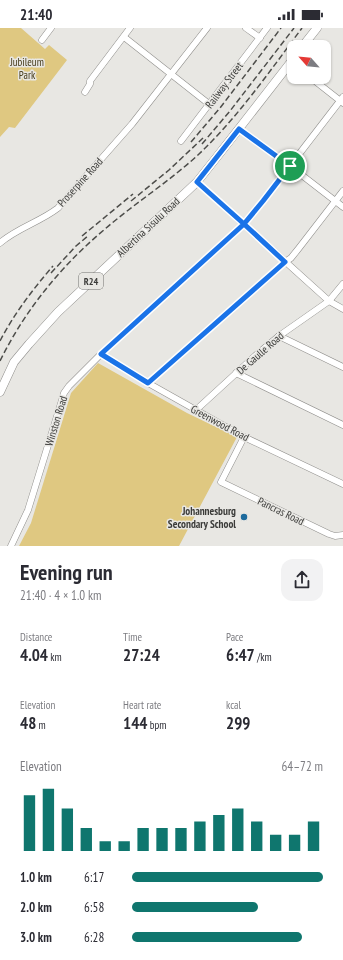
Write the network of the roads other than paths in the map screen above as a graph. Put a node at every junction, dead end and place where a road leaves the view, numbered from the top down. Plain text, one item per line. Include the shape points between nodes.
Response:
1 (51, 28) edge
2 (130, 28) edge
3 (207, 28) edge
4 (246, 28) edge
5 (267, 28) edge
6 (317, 28) edge
7 (124, 37) junction
8 (260, 38) junction
9 (42, 40) dead end
10 (308, 40) edge
11 (287, 69) edge
12 (171, 75) junction
13 (320, 84) edge
14 (85, 92) dead end
15 (342, 100) edge
16 (209, 104) junction
17 (239, 129) junction
18 (181, 141) dead end
19 (290, 166) junction
20 (197, 182) junction
21 (343, 191) edge
22 (335, 201) junction
23 (343, 207) edge
24 (244, 224) junction
25 (0, 243) edge
26 (285, 262) junction
27 (343, 284) edge
28 (329, 301) junction
29 (343, 309) edge
30 (279, 336) junction
31 (101, 354) junction
32 (343, 367) edge
33 (236, 374) junction
34 (148, 383) junction
35 (0, 392) edge
36 (196, 410) junction
37 (343, 425) edge
38 (244, 437) junction
39 (343, 484) edge
40 (343, 535) edge
41 (12, 546) edge

1 - 9 street
2 - 7 street
3 - 12 street, Proserpine Road
4 - 8 street
5 - 8 street, Railway Street
6 - 10 main road
7 - 12 street
7 - 14 street via 90,81
8 - 16 street, Railway Street
11 - 17 main road, Albertina Sisulu Road / R24
12 - 16 street
12 - 25 street, Proserpine Road via 132,124 58,208
13 - 15 street
15 - 19 street, Winston Road
16 - 18 street, Railway Street
17 - 19 street
17 - 20 main road, Albertina Sisulu Road / R24
19 - 22 street
19 - 24 street, Winston Road
20 - 24 street
20 - 35 main road, Albertina Sisulu Road / R24 via 48,322 18,357
21 - 22 street
22 - 23 street
22 - 26 street via 295,254
24 - 26 street
24 - 31 street, Winston Road
26 - 28 street
26 - 34 street
27 - 28 street, De Gaulle Road
28 - 29 street
28 - 30 street, De Gaulle Road
30 - 32 street
30 - 33 street, De Gaulle Road
31 - 34 street, Greenwood Road
31 - 41 street, Winston Road via 64,393 28,510
33 - 36 street, De Gaulle Road
33 - 37 street
34 - 36 street, Greenwood Road
36 - 38 street, Greenwood Road
38 - 39 street, Greenwood Road
38 - 40 street, Pancras Road via 221,482 329,534

